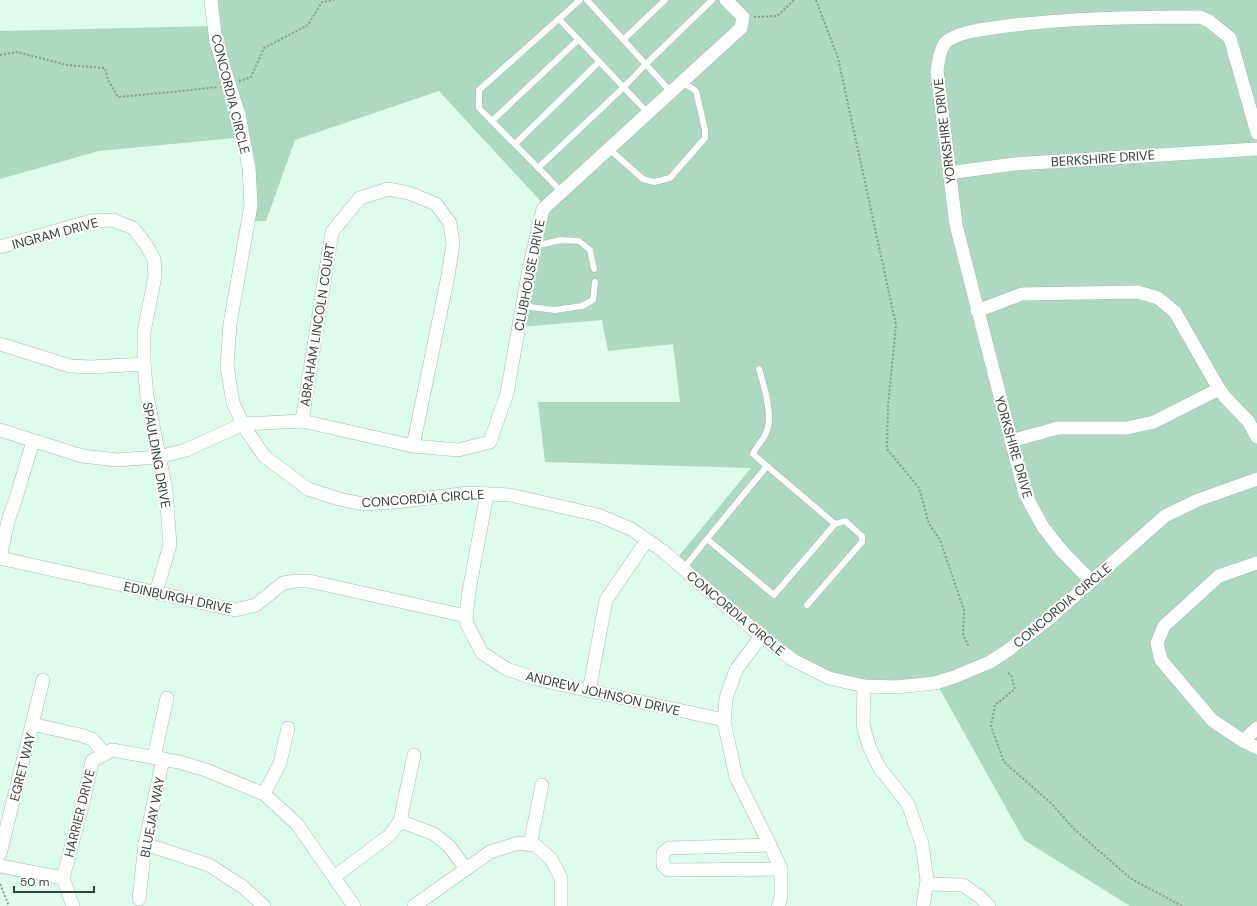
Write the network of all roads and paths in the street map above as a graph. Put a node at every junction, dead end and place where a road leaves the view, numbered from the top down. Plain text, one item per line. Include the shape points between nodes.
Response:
1 (211, 0) edge
2 (334, 0) edge
3 (580, 0) edge
4 (587, 0) edge
5 (665, 0) edge
6 (712, 0) edge
7 (726, 0) edge
8 (794, 0) edge
9 (816, 0) edge
10 (743, 17) junction
11 (559, 19) junction
12 (578, 40) junction
13 (623, 40) junction
14 (0, 55) edge
15 (600, 62) junction
16 (646, 64) junction
17 (682, 82) junction
18 (230, 85) junction
19 (624, 87) junction
20 (671, 92) junction
21 (648, 113) junction
22 (492, 121) junction
23 (1257, 132) edge
24 (515, 144) junction
25 (609, 149) junction
26 (1257, 149) edge
27 (538, 168) junction
28 (949, 173) junction
29 (562, 192) junction
30 (0, 247) edge
31 (534, 247) junction
32 (594, 269) dead end
33 (595, 282) dead end
34 (522, 306) junction
35 (977, 311) junction
36 (0, 344) edge
37 (144, 364) junction
38 (759, 369) dead end
39 (1219, 389) junction
40 (302, 421) junction
41 (243, 424) junction
42 (0, 430) edge
43 (1257, 437) edge
44 (33, 440) junction
45 (1011, 441) junction
46 (413, 446) junction
47 (159, 457) junction
48 (767, 466) junction
49 (1257, 479) edge
50 (487, 494) junction
51 (835, 524) junction
52 (706, 538) junction
53 (647, 540) junction
54 (0, 558) edge
55 (1257, 563) edge
56 (683, 569) junction
57 (1091, 582) junction
58 (156, 592) junction
59 (807, 605) dead end
60 (466, 616) junction
61 (761, 636) junction
62 (969, 647) dead end
63 (1008, 673) dead end
64 (43, 680) dead end
65 (864, 686) junction
66 (589, 691) junction
67 (167, 698) dead end
68 (724, 720) junction
69 (32, 724) junction
70 (288, 728) dead end
71 (1257, 728) edge
72 (1243, 741) junction
73 (1257, 748) edge
74 (105, 754) junction
75 (414, 755) dead end
76 (159, 758) junction
77 (542, 785) dead end
78 (264, 794) junction
79 (400, 821) junction
80 (145, 844) junction
81 (530, 845) junction
82 (770, 845) junction
83 (0, 854) edge
84 (0, 866) edge
85 (466, 869) junction
86 (781, 869) junction
87 (334, 876) junction
88 (63, 878) junction
89 (0, 884) edge
90 (927, 884) junction
91 (139, 899) dead end
92 (9, 906) edge
93 (72, 906) edge
94 (264, 906) edge
95 (354, 906) edge
96 (414, 906) edge
97 (561, 906) edge
98 (778, 906) edge
99 (923, 906) edge
100 (990, 906) edge
101 (1182, 906) edge

1 - 18 street, CONCORDIA CIRCLE via 216,42
2 - 18 path via 322,2 308,25 264,48 251,77
3 - 11 lane
4 - 13 lane
5 - 13 lane
6 - 16 lane
7 - 10 street
8 - 10 path via 777,16
9 - 62 path via 838,58 896,325 888,406 887,449 919,488 929,524 940,540 964,610 963,635
10 - 17 street, CLUBHOUSE DRIVE via 741,28
11 - 12 lane
11 - 22 lane via 480,90 479,108
12 - 15 lane
12 - 22 lane
13 - 16 lane
14 - 18 path via 17,52 67,65 105,68 108,80 118,97
15 - 19 lane
15 - 24 lane
16 - 19 lane
16 - 20 lane
17 - 20 street, CLUBHOUSE DRIVE
17 - 25 lane via 696,91 705,138 670,178 654,182 644,179
18 - 41 street, CONCORDIA CIRCLE via 239,115 249,168 251,205 230,324 227,366 233,403
19 - 21 lane
19 - 27 lane
20 - 21 street, CLUBHOUSE DRIVE
21 - 25 street, CLUBHOUSE DRIVE
22 - 24 lane
23 - 28 street, YORKSHIRE DRIVE via 1230,38 1200,17 1060,21 1003,27 956,37 945,43 938,59 937,71
24 - 27 lane
25 - 29 street, CLUBHOUSE DRIVE
26 - 28 street, BERKSHIRE DRIVE via 1014,164
27 - 29 lane
28 - 35 street, YORKSHIRE DRIVE via 956,225
29 - 31 street, CLUBHOUSE DRIVE via 543,209
30 - 37 street, INGRAM DRIVE via 90,221 113,220 133,228 154,259 155,276 144,332
31 - 32 lane via 561,240 579,241 590,250
31 - 34 street, CLUBHOUSE DRIVE
33 - 34 lane via 592,300 582,306 555,310
34 - 46 street, CLUBHOUSE DRIVE via 508,393 490,442 458,450
35 - 39 street via 1022,294 1138,292 1158,298 1175,312
35 - 45 street, YORKSHIRE DRIVE
36 - 37 street via 70,366
37 - 47 street, SPAULDING DRIVE via 146,396
38 - 48 lane via 768,399 769,421 767,433 753,454
39 - 43 street via 1248,421
39 - 45 street via 1154,422 1127,428 1058,428
40 - 41 street, ABRAHAM LINCOLN COURT
40 - 46 street
40 - 46 street, ABRAHAM LINCOLN COURT via 332,232 360,198 388,189 409,193 436,204 450,223 453,244
41 - 47 street via 186,450
41 - 50 street, CONCORDIA CIRCLE via 264,456 308,489 339,500 363,504 469,493
42 - 44 street
44 - 47 street via 82,456 117,460
44 - 54 street via 8,521
45 - 57 street, YORKSHIRE DRIVE via 1025,494 1043,527
47 - 58 street, SPAULDING DRIVE via 166,490 170,545
48 - 51 lane
48 - 52 lane
49 - 57 street, CONCORDIA CIRCLE via 1198,500 1165,516
50 - 53 street, CONCORDIA CIRCLE via 510,495 598,515 631,529
50 - 60 street, ANDREW JOHNSON DRIVE
51 - 52 lane via 774,595
51 - 59 lane via 845,521 862,536 862,542
52 - 56 lane
53 - 56 street, CONCORDIA CIRCLE
53 - 66 street via 606,600
54 - 58 street, EDINBURGH DRIVE
55 - 72 street via 1219,576 1164,626 1157,643 1161,660 1212,720
56 - 61 street, CONCORDIA CIRCLE
57 - 65 street, CONCORDIA CIRCLE via 1051,617 990,662 935,683 896,688
58 - 60 street, EDINBURGH DRIVE via 235,610 256,605 283,582 309,581
60 - 66 street, ANDREW JOHNSON DRIVE via 467,624 482,653 506,669
61 - 65 street, CONCORDIA CIRCLE via 793,660 829,678
61 - 68 street via 736,670 726,698
63 - 101 path via 1015,689 995,705 991,726 1004,762 1130,878
64 - 69 street, EGRET WAY
65 - 90 street via 864,725 869,746 879,767 908,804 922,844
66 - 68 street, ANDREW JOHNSON DRIVE
67 - 76 street, BLUEJAY WAY
68 - 82 street via 736,777
69 - 74 street via 80,735 92,740
69 - 83 street, EGRET WAY
70 - 78 street via 280,763
71 - 72 street
72 - 73 street
74 - 76 street, HARRIER DRIVE via 112,750
74 - 88 street, HARRIER DRIVE via 92,761
75 - 79 street
76 - 78 street, HARRIER DRIVE via 206,770
76 - 80 street, BLUEJAY WAY
77 - 81 street
78 - 87 street, HARRIER DRIVE via 297,824
79 - 85 street via 434,834 449,846
79 - 87 street via 390,836
80 - 91 street, BLUEJAY WAY
80 - 94 street via 210,865 243,887
81 - 85 street via 519,844 490,852
81 - 97 street via 535,845 551,859 561,878
82 - 86 street
82 - 86 street via 669,848 662,853 662,865 668,870
84 - 88 street
85 - 96 street
86 - 98 street via 781,897
87 - 95 street, HARRIER DRIVE
88 - 93 street
89 - 92 path
90 - 99 street
90 - 100 street via 963,885

